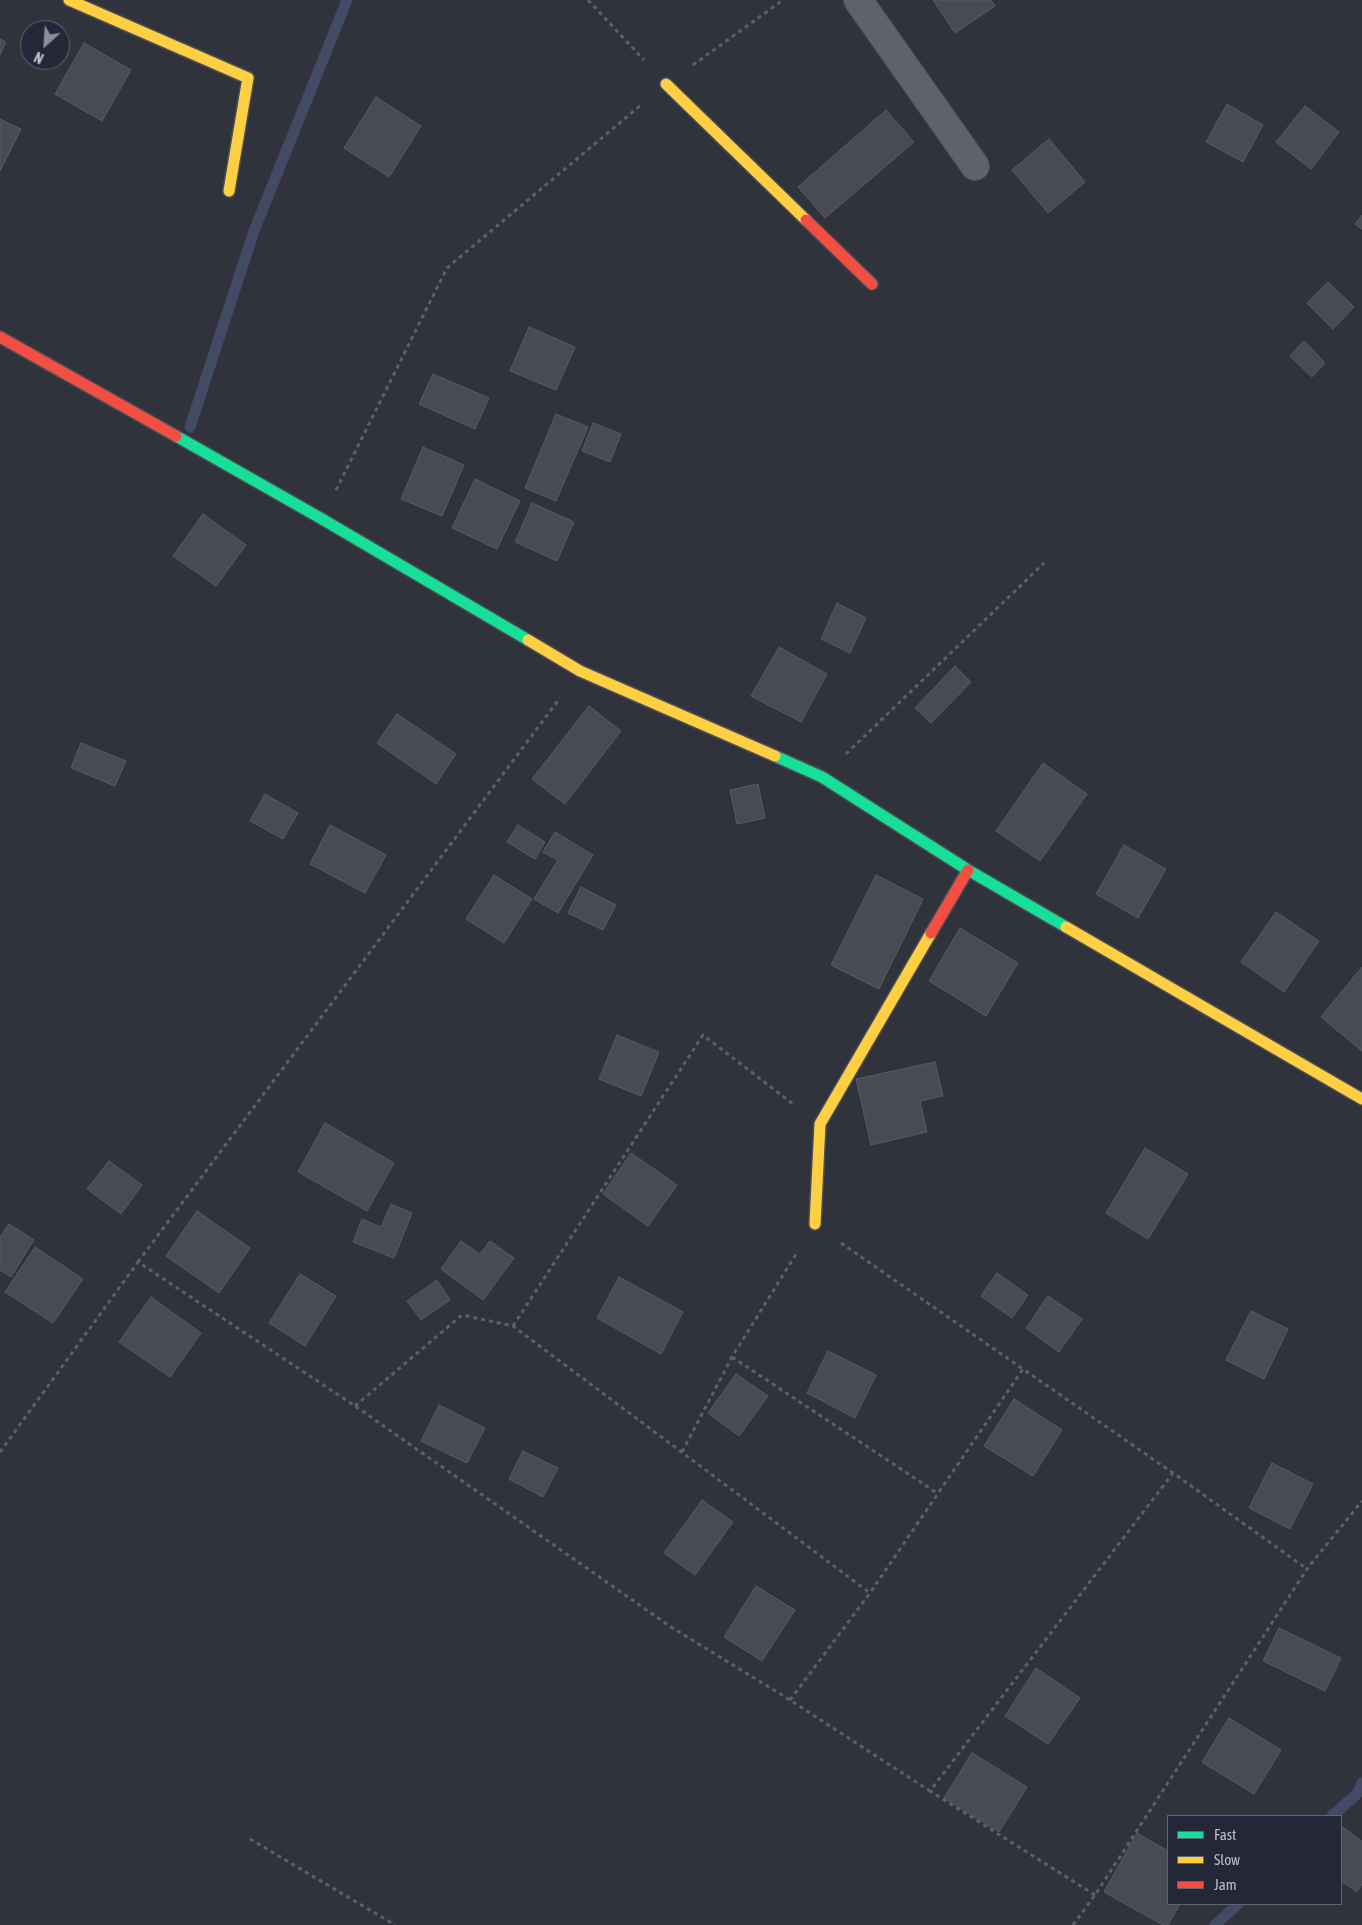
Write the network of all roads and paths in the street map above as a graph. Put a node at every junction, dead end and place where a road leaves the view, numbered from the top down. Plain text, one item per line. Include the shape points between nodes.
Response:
1 (69, 0) edge
2 (588, 0) edge
3 (783, 0) edge
4 (858, 0) edge
5 (666, 84) junction
6 (975, 166) dead end
7 (229, 191) dead end
8 (872, 284) dead end
9 (0, 336) edge
10 (322, 519) junction
11 (1044, 563) dead end
12 (580, 671) junction
13 (822, 777) junction
14 (968, 870) junction
15 (1361, 1095) edge
16 (820, 1124) junction
17 (815, 1224) junction
18 (138, 1262) junction
19 (513, 1326) junction
20 (732, 1357) junction
21 (1023, 1369) junction
22 (355, 1406) junction
23 (0, 1452) edge
24 (682, 1452) junction
25 (1174, 1473) junction
26 (937, 1493) junction
27 (1362, 1501) edge
28 (1307, 1568) junction
29 (870, 1593) junction
30 (790, 1700) junction
31 (930, 1791) junction
32 (250, 1839) dead end
33 (1095, 1894) junction
34 (395, 1925) edge
35 (1073, 1925) edge

1 - 7 street via 248,78
2 - 5 path
3 - 5 path
4 - 6 street
5 - 8 street
5 - 10 path via 447,268
9 - 10 street
10 - 12 street
11 - 13 path
12 - 13 street
12 - 18 path
13 - 14 street
14 - 15 street
14 - 16 street
16 - 17 street
16 - 19 path via 703,1035
17 - 20 path
17 - 21 path
18 - 22 path
18 - 23 path
19 - 22 path via 462,1315
19 - 24 path
20 - 24 path
20 - 26 path
21 - 25 path
21 - 26 path
22 - 30 path via 671,1627
24 - 29 path
25 - 28 path
25 - 31 path
26 - 29 path
27 - 28 path
28 - 33 path
29 - 30 path
30 - 31 path
31 - 33 path
32 - 34 path
33 - 35 path

